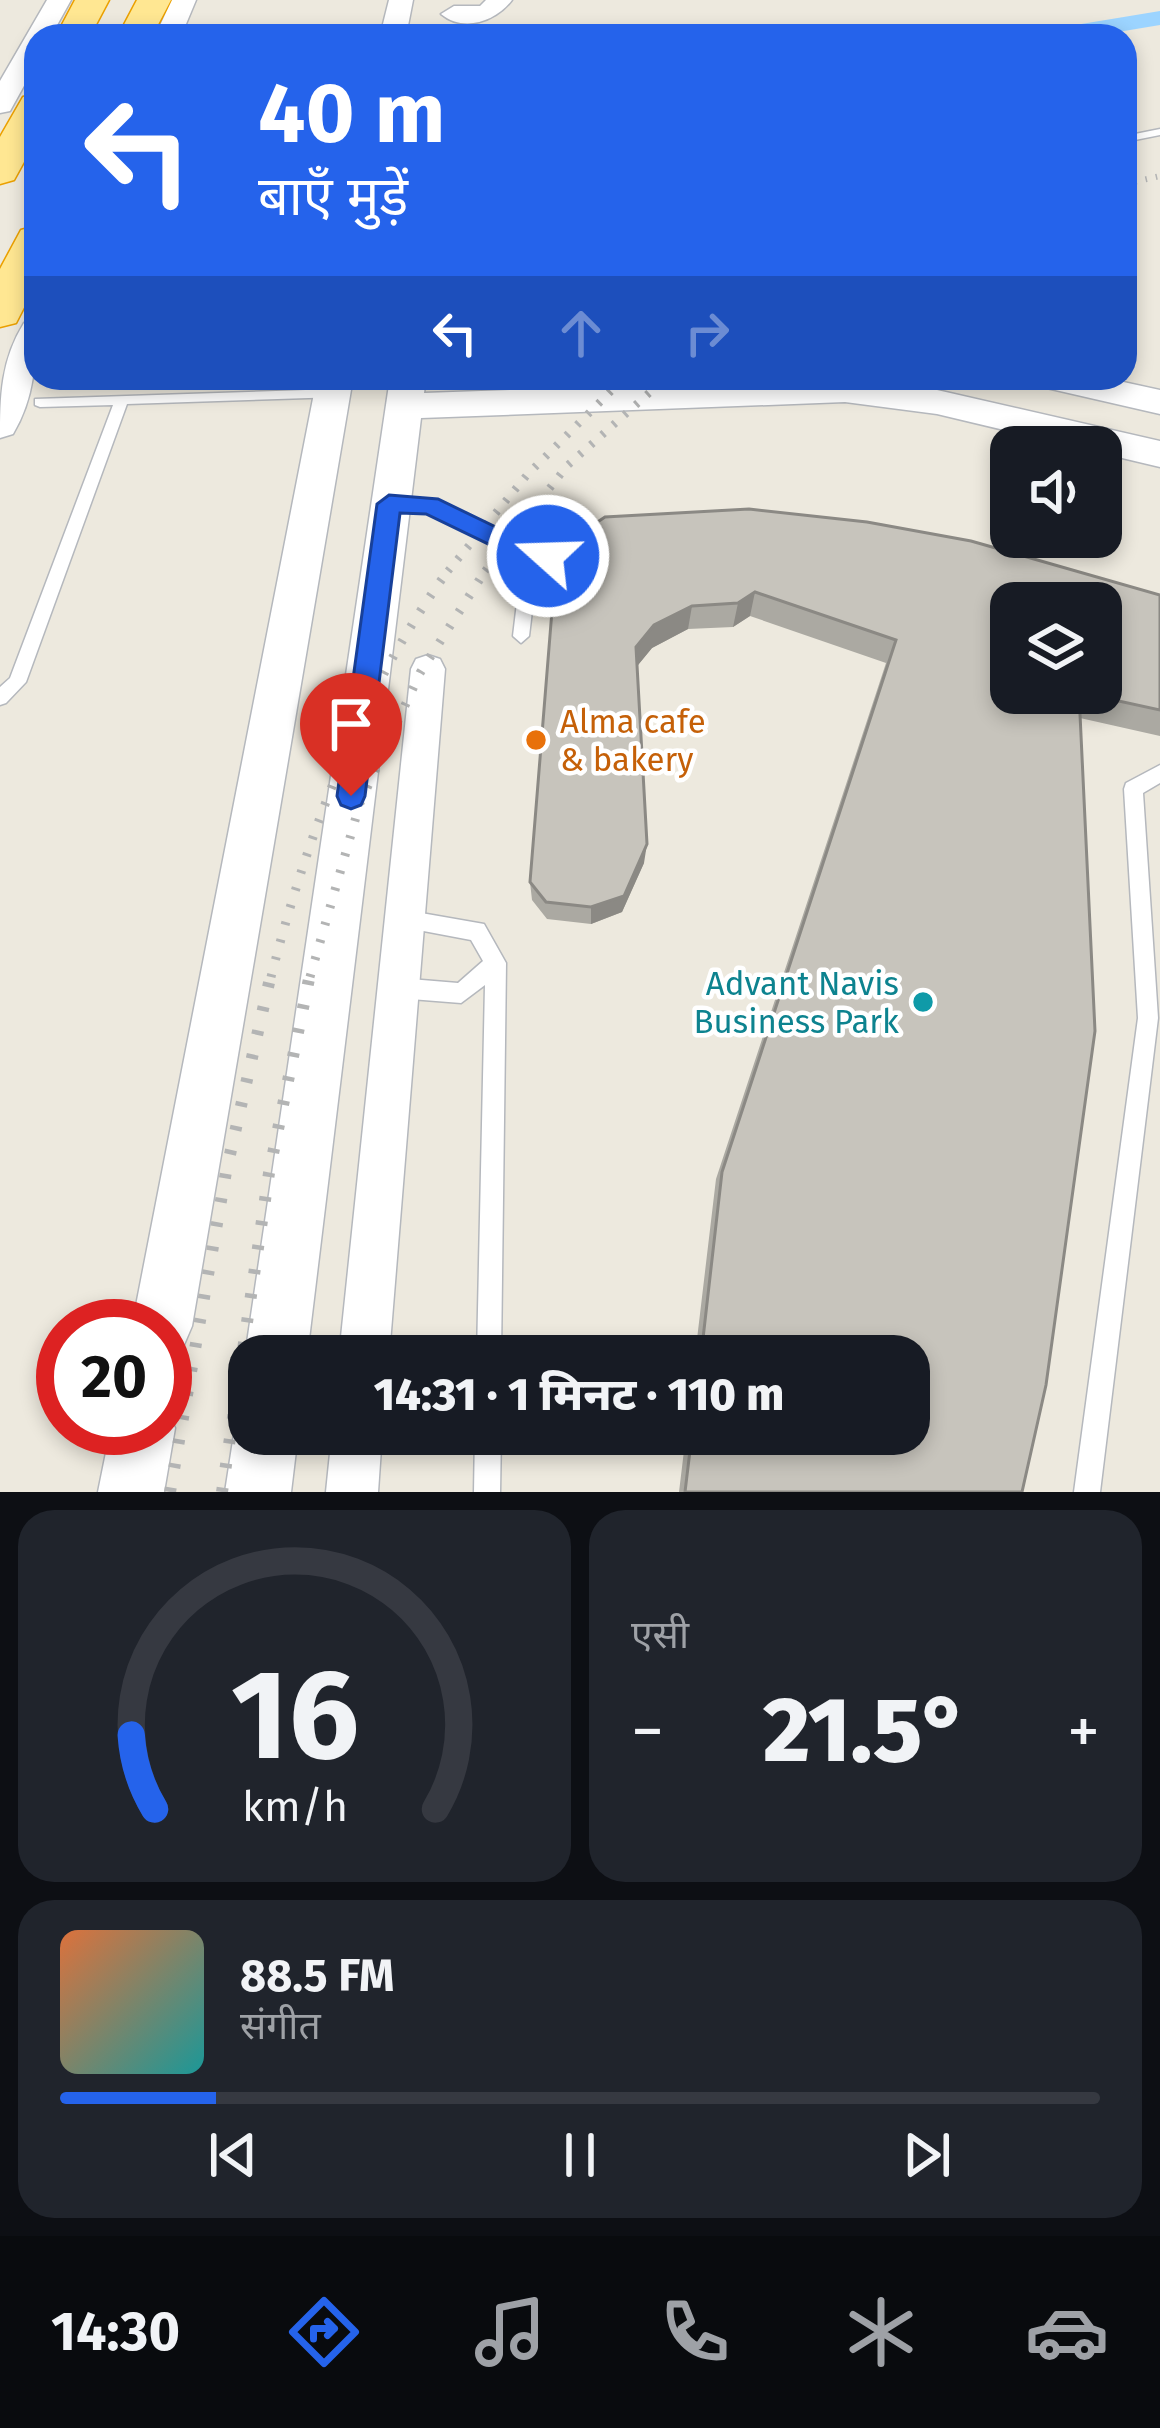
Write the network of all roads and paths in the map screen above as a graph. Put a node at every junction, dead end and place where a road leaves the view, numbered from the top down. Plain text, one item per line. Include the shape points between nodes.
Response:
1 (184, 0) edge
2 (500, 0) edge
3 (454, 19) edge
4 (155, 24) edge
5 (24, 62) edge
6 (0, 105) edge
7 (24, 127) edge
8 (0, 172) edge
9 (24, 264) edge
10 (0, 313) edge
11 (24, 362) edge
12 (278, 390) edge
13 (334, 390) edge
14 (1105, 390) edge
15 (405, 392) edge
16 (121, 401) junction
17 (40, 402) dead end
18 (1160, 402) edge
19 (0, 425) edge
20 (1160, 454) edge
21 (389, 504) junction
22 (518, 533) dead end
23 (540, 560) junction
24 (521, 636) dead end
25 (428, 669) dead end
26 (0, 698) edge
27 (1160, 773) edge
28 (404, 919) junction
29 (496, 963) junction
30 (398, 988) junction
31 (1154, 1021) edge
32 (167, 1299) edge
33 (280, 1335) edge
34 (366, 1335) edge
35 (489, 1335) edge
36 (138, 1455) edge
37 (263, 1455) edge
38 (355, 1455) edge
39 (488, 1455) edge
40 (131, 1492) edge
41 (259, 1492) edge
42 (352, 1492) edge
43 (487, 1492) edge
44 (1088, 1492) edge

1 - 4 street
2 - 3 street via 487,14
5 - 6 street
7 - 8 highway
9 - 10 highway
11 - 19 street
12 - 16 lane
13 - 32 street
14 - 18 street
15 - 20 street via 845,390 937,402
15 - 21 street
16 - 17 lane
16 - 26 lane via 17,682
21 - 23 lane via 430,505
21 - 33 street
22 - 23 lane via 598,535
23 - 24 lane via 527,586
25 - 28 street
27 - 31 lane via 1133,789
28 - 29 lane via 477,931
28 - 30 street
29 - 30 lane via 461,993
29 - 35 lane
30 - 34 street
31 - 44 lane
36 - 40 street
37 - 41 street
38 - 42 street
39 - 43 lane

